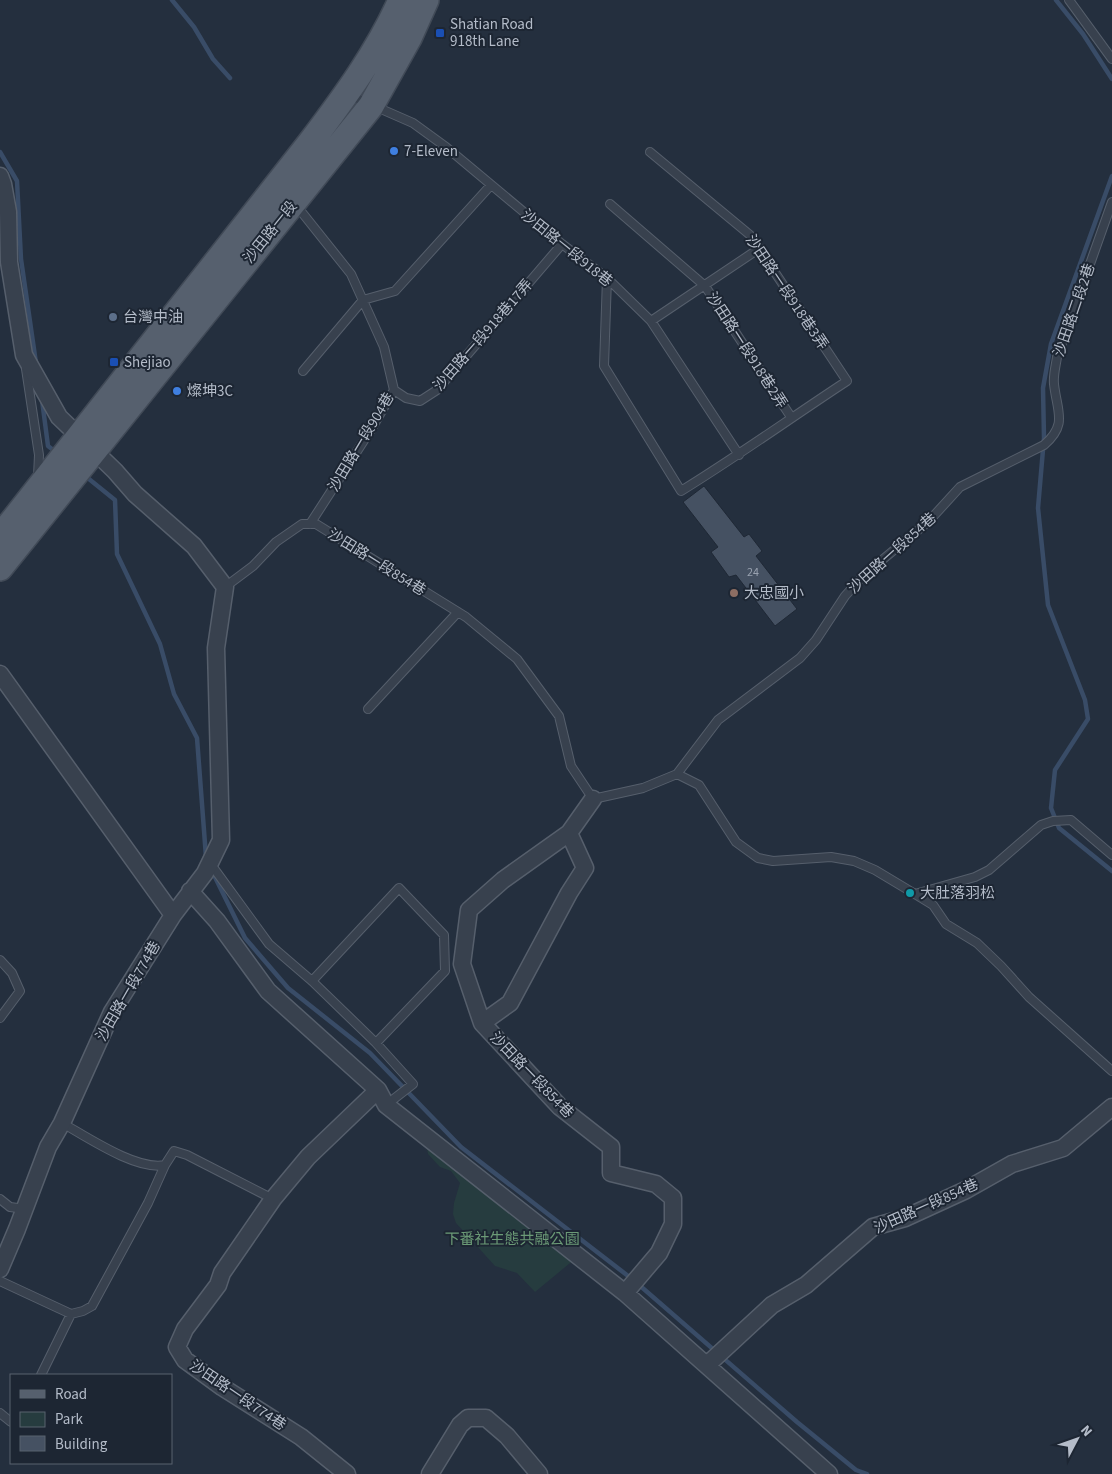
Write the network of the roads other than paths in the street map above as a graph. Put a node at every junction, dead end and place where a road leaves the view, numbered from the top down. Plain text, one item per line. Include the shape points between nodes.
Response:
1 (401, 0) edge
2 (426, 0) edge
3 (1069, 0) edge
4 (1112, 59) edge
5 (347, 94) junction
6 (371, 106) junction
7 (650, 152) dead end
8 (0, 176) edge
9 (491, 185) junction
10 (294, 202) junction
11 (1112, 202) edge
12 (610, 204) dead end
13 (562, 244) junction
14 (760, 248) junction
15 (607, 278) junction
16 (705, 286) junction
17 (363, 300) junction
18 (650, 321) junction
19 (24, 355) junction
20 (304, 372) dead end
21 (394, 390) junction
22 (791, 417) junction
23 (87, 444) junction
24 (1044, 445) joint
25 (740, 454) junction
26 (61, 476) junction
27 (36, 492) junction
28 (310, 524) junction
29 (0, 536) edge
30 (0, 568) edge
31 (225, 587) junction
32 (458, 612) junction
33 (0, 674) edge
34 (368, 709) dead end
35 (677, 774) junction
36 (593, 799) junction
37 (569, 833) junction
38 (1112, 855) edge
39 (210, 863) junction
40 (190, 891) junction
41 (915, 894) junction
42 (172, 915) junction
43 (0, 960) edge
44 (312, 981) junction
45 (0, 1018) edge
46 (482, 1023) junction
47 (376, 1043) junction
48 (1112, 1071) edge
49 (378, 1090) junction
50 (386, 1105) junction
51 (1112, 1107) edge
52 (62, 1124) junction
53 (165, 1165) junction
54 (0, 1199) edge
55 (273, 1199) junction
56 (24, 1209) junction
57 (0, 1268) edge
58 (0, 1281) edge
59 (625, 1292) junction
60 (71, 1314) junction
61 (707, 1365) junction
62 (41, 1374) edge
63 (0, 1413) edge
64 (10, 1421) edge
65 (347, 1474) edge
66 (430, 1474) edge
67 (539, 1474) edge
68 (830, 1474) edge

1 - 5 main road, 沙田路一段
2 - 6 main road, 沙田路一段
3 - 4 lane
5 - 6 lane, 沙田路一段918巷
5 - 23 main road, 沙田路一段 via 220,260
6 - 9 lane, 沙田路一段918巷 via 412,123
6 - 10 main road, 沙田路一段
7 - 14 lane, 沙田路一段918巷3弄 via 750,234
8 - 19 street via 8,212 9,262
9 - 13 lane, 沙田路一段918巷
9 - 17 lane via 395,291
10 - 17 lane, 沙田路一段904巷 via 351,274
10 - 23 main road, 沙田路一段
11 - 24 lane, 沙田路二段2巷 via 1057,356 1054,382 1058,429
12 - 16 lane, 沙田路一段918巷2弄
13 - 15 lane, 沙田路一段918巷
13 - 21 lane, 沙田路一段918巷17弄 via 437,390 420,401 406,398
14 - 16 lane
14 - 22 lane, 沙田路一段918巷3弄 via 847,380
15 - 18 lane, 沙田路一段918巷
15 - 25 lane via 604,366 681,491
16 - 18 lane
16 - 22 lane, 沙田路一段918巷2弄
17 - 20 lane
17 - 21 lane, 沙田路一段904巷 via 384,347
18 - 25 lane, 沙田路一段918巷
19 - 23 street via 59,417
19 - 27 lane via 39,455
21 - 28 lane, 沙田路一段904巷
22 - 25 lane
23 - 26 main road
23 - 31 street via 135,494 194,546
24 - 35 lane, 沙田路一段854巷 via 960,487 929,521 864,575 800,658 718,720
26 - 27 main road
26 - 30 main road
27 - 29 main road
28 - 31 lane, 沙田路一段854巷 via 302,524 276,542 253,566
28 - 32 lane, 沙田路一段854巷 via 316,524
31 - 39 street via 216,648 221,840
32 - 34 lane
32 - 36 lane, 沙田路一段854巷 via 517,658 559,716 571,766
33 - 42 street
35 - 36 lane via 643,788
35 - 41 lane via 699,785 736,842 758,858 773,861 831,857 854,861
36 - 37 street, 沙田路一段854巷
37 - 46 street, 沙田路一段854巷 via 585,868 510,1003
37 - 46 street, 沙田路一段854巷 via 503,880 469,910 462,964
38 - 41 lane via 1071,820 1053,821 1041,825 989,870
39 - 40 street
39 - 44 lane via 269,944
40 - 42 street, 沙田路一段774巷
40 - 49 street via 217,921 268,991
41 - 48 lane via 933,905 946,924 977,943 1029,997
42 - 52 street, 沙田路一段774巷 via 112,1012
43 - 45 lane via 12,972 20,992
44 - 47 lane
44 - 47 lane via 399,888 444,935 445,970
46 - 59 street, 沙田路一段854巷 via 560,1107 611,1147 611,1173 656,1184 673,1198 673,1224 659,1253
47 - 50 lane via 413,1084
49 - 50 street
49 - 55 street, 沙田路一段774巷 via 308,1157
50 - 59 street
51 - 61 street, 沙田路一段854巷 via 1063,1148 1012,1164 905,1218 873,1227 806,1284 772,1305
52 - 53 lane via 119,1155 156,1167
52 - 56 street, 沙田路一段774巷 via 48,1147
53 - 55 lane via 174,1151
53 - 60 lane via 92,1306
54 - 56 lane via 10,1206
55 - 65 street, 沙田路一段774巷 via 222,1273 218,1285 185,1329 177,1346 185,1360 300,1437
56 - 57 street, 沙田路一段774巷
58 - 60 lane
59 - 61 street
60 - 62 lane
61 - 68 street
63 - 64 lane
66 - 67 street via 460,1425 468,1418 486,1418 507,1436

